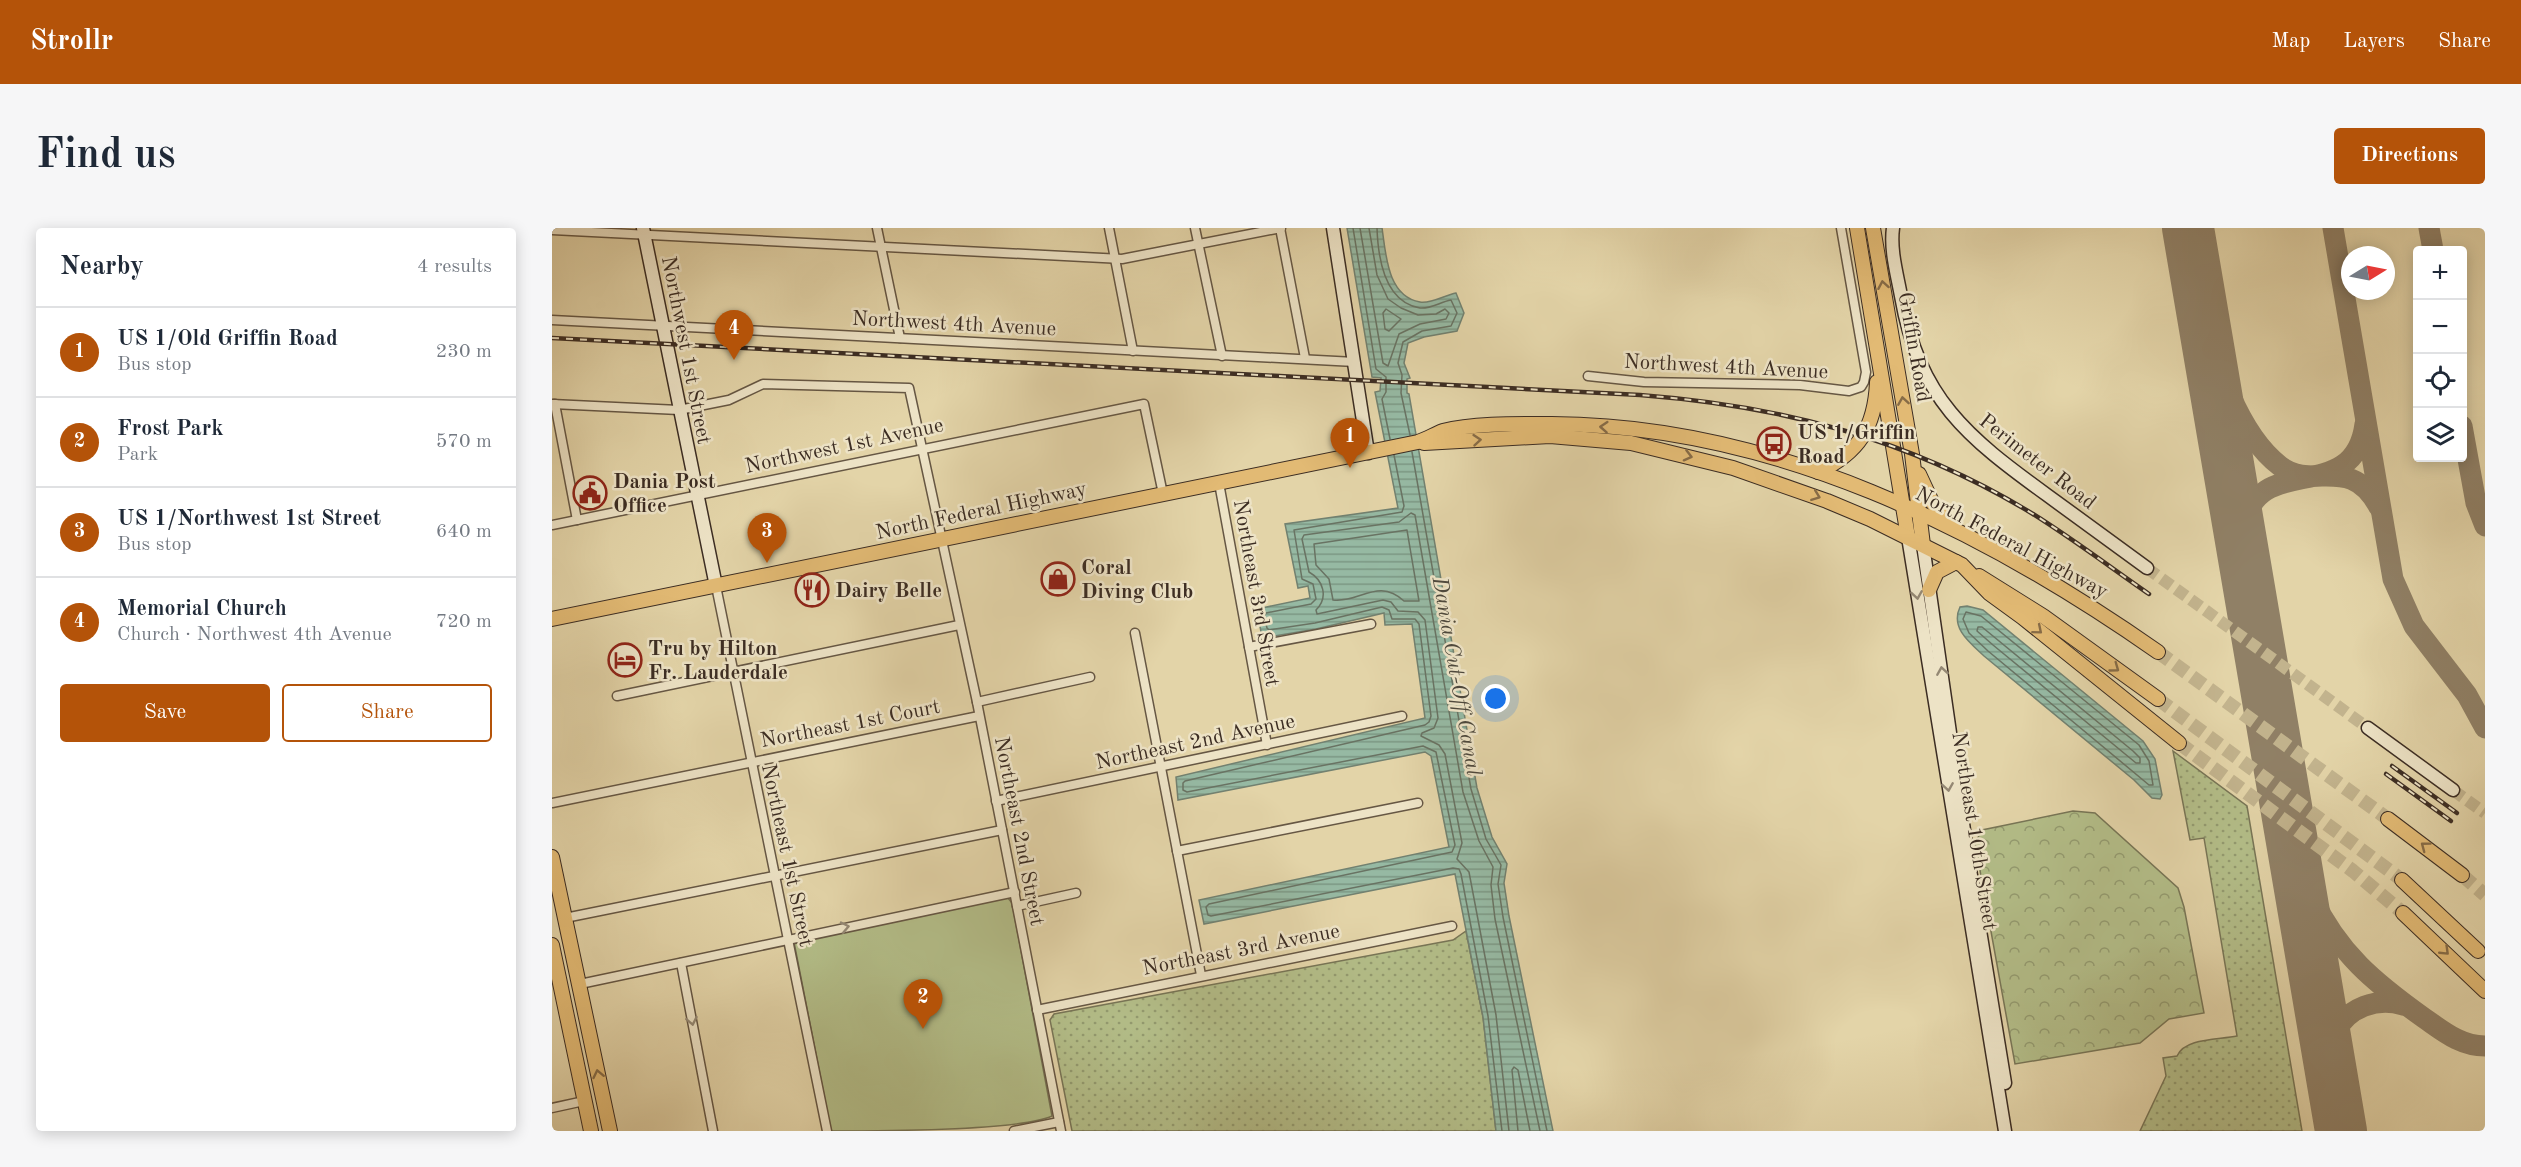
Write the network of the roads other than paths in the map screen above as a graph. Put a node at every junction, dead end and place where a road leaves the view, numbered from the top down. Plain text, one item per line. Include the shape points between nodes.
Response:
1 (877, 228) edge
2 (1109, 228) edge
3 (1195, 228) edge
4 (1281, 228) edge
5 (1333, 228) edge
6 (1841, 228) edge
7 (1857, 228) edge
8 (1874, 228) edge
9 (1893, 228) edge
10 (552, 230) edge
11 (644, 231) edge
12 (1199, 244) junction
13 (882, 247) junction
14 (1115, 259) junction
15 (552, 320) edge
16 (664, 326) junction
17 (900, 338) junction
18 (1878, 347) junction
19 (1132, 351) junction
20 (1222, 356) junction
21 (1305, 358) junction
22 (1355, 362) junction
23 (1588, 376) dead end
24 (554, 404) edge
25 (679, 410) junction
26 (1637, 429) junction
27 (1418, 442) junction
28 (1631, 443) junction
29 (921, 448) junction
30 (1375, 451) junction
31 (1912, 459) junction
32 (1818, 472) junction
33 (1219, 483) junction
34 (696, 494) junction
35 (1163, 494) junction
36 (1904, 507) junction
37 (1920, 514) junction
38 (577, 520) junction
39 (552, 525) edge
40 (1954, 530) junction
41 (1908, 537) junction
42 (940, 539) junction
43 (1923, 545) junction
44 (1959, 564) junction
45 (2147, 568) tunnel mouth
46 (716, 586) junction
47 (1929, 590) junction
48 (552, 619) edge
49 (1371, 624) dead end
50 (959, 625) junction
51 (1135, 633) dead end
52 (1249, 647) junction
53 (2158, 652) tunnel mouth
54 (733, 672) junction
55 (1090, 677) dead end
56 (617, 696) dead end
57 (2158, 699) tunnel mouth
58 (977, 702) junction
59 (979, 716) junction
60 (1402, 716) dead end
61 (2368, 728) tunnel mouth
62 (2179, 743) tunnel mouth
63 (1267, 745) junction
64 (751, 761) junction
65 (1161, 768) junction
66 (2453, 790) tunnel mouth
67 (996, 801) junction
68 (552, 803) edge
69 (1418, 803) dead end
70 (2388, 819) tunnel mouth
71 (1002, 831) junction
72 (1177, 851) junction
73 (552, 857) edge
74 (775, 875) junction
75 (2462, 875) tunnel mouth
76 (552, 878) edge
77 (2402, 880) tunnel mouth
78 (559, 892) junction
79 (1015, 892) junction
80 (1970, 892) junction
81 (1076, 893) dead end
82 (1017, 906) junction
83 (2403, 913) tunnel mouth
84 (565, 918) junction
85 (1452, 926) dead end
86 (787, 939) junction
87 (552, 945) edge
88 (2478, 951) dead end
89 (681, 963) junction
90 (1201, 975) junction
91 (580, 984) junction
92 (2485, 991) edge
93 (1037, 1010) junction
94 (1993, 1059) junction
95 (2004, 1076) junction
96 (584, 1101) junction
97 (552, 1108) edge
98 (1060, 1126) edge
99 (591, 1131) edge
100 (610, 1131) edge
101 (713, 1131) edge
102 (827, 1131) edge
103 (1014, 1131) edge
104 (2005, 1131) edge
105 (2013, 1131) edge

1 - 13 street
2 - 14 street
3 - 12 street
4 - 12 street
4 - 21 street
5 - 22 street
6 - 23 street, Northwest 4th Avenue via 1866,372 1861,387 1849,391 1800,385 1644,382
7 - 18 main road, Griffin Road
31 -> 8 main road, Griffin Road
9 - 45 street, Perimeter Road via 1894,256 1907,325 1920,362 1941,400 1962,428 1989,452
10 - 11 street
11 - 13 street
11 - 16 street, Northwest 1st Street
12 - 14 street
12 - 20 street
13 - 14 street
13 - 17 street
14 - 19 street
15 - 16 street, Northwest 4th Avenue
16 - 17 street, Northwest 4th Avenue
16 - 25 street, Northwest 1st Street
17 - 19 street, Northwest 4th Avenue
18 - 32 main road via 1876,402 1867,429 1846,456
18 - 36 main road, Griffin Road
19 - 20 street, Northwest 4th Avenue
20 - 21 street, Northwest 4th Avenue
21 - 22 street, Northwest 4th Avenue
22 - 30 street
24 - 25 street
24 - 38 street
25 - 29 street, Northeast 2nd Street via 729,400 763,384 909,388
25 - 34 street, Northwest 1st Street
26 -> 27 main road, North Federal Highway via 1515,424 1444,431
26 - 28 street
26 - 32 main road, North Federal Highway via 1703,439
27 -> 28 main road, North Federal Highway via 1550,436
27 - 30 main road, North Federal Highway
28 -> 41 main road, North Federal Highway via 1781,484
29 - 34 street, Northwest 1st Avenue
29 - 35 street, Northwest 1st Avenue via 1144,404
29 - 42 street, Northeast 2nd Street
30 - 33 main road, North Federal Highway
31 - 37 main road, Griffin Road
31 - 40 main road via 1932,502
32 - 36 main road, North Federal Highway
33 - 35 main road, North Federal Highway
33 - 52 street, Northeast 3rd Street
34 - 38 street, Northwest 1st Avenue
34 - 46 street, Northwest 1st Street
35 - 42 main road, North Federal Highway
36 - 37 main road, North Federal Highway
36 - 41 main road, Griffin Road
37 - 40 main road, North Federal Highway
37 - 43 main road, Griffin Road
38 - 39 street, Northwest 1st Avenue
40 - 53 main road, North Federal Highway via 2065,591
41 - 43 main road, North Federal Highway
41 -> 80 street, Northeast 10th Street
42 - 46 main road, North Federal Highway
42 - 50 street, Northeast 2nd Street
43 - 44 main road, North Federal Highway
43 - 47 street, Northeast 10th Street
44 - 47 main road via 1937,572
44 -> 57 main road, North Federal Highway via 2043,616
44 -> 62 main road via 1989,593
46 - 48 main road, North Federal Highway
46 - 54 street, Northeast 1st Street
80 -> 47 street, Northeast 10th Street via 1952,729
49 - 52 street
50 - 54 street
50 - 58 street, Northeast 2nd Street
51 - 65 street
52 - 63 street, Northeast 3rd Street
54 - 56 street
54 - 64 street, Northeast 1st Street
55 - 58 street
58 - 59 street, Northeast 2nd Street
59 - 64 street, Northeast 1st Court
59 - 67 street, Northeast 2nd Street
60 - 63 street, Northeast 2nd Avenue
61 - 66 street
63 - 65 street, Northeast 2nd Avenue
64 - 68 street, Northeast 1st Court
64 - 74 street, Northeast 1st Street
65 - 67 street, Northeast 2nd Avenue
65 - 72 street
67 - 71 street, Northeast 2nd Street
69 - 72 street
75 -> 70 main road
71 - 74 street
71 - 79 street, Northeast 2nd Street
72 - 90 street
73 - 78 main road
74 - 84 street
74 - 86 street, Northeast 1st Street
76 - 78 main road
77 - 88 main road
78 - 84 main road
79 - 82 street, Northeast 2nd Street
86 -> 79 street
80 - 94 street, Northeast 10th Street
80 - 95 street, Northeast 10th Street
81 - 82 street
82 - 93 street, Northeast 2nd Street
83 -> 92 main road
84 - 91 main road
85 - 90 street, Northeast 3rd Avenue
86 - 89 street
86 - 102 street, Northeast 1st Street
87 - 96 main road
89 - 91 street
89 -> 101 street
90 - 93 street, Northeast 3rd Avenue
100 -> 91 main road
93 - 98 street, Northeast 2nd Street
94 - 95 street
94 - 104 street, Northeast 10th Street
95 - 105 street, Northeast 10th Street
96 - 97 street
96 - 99 main road
98 - 103 street

